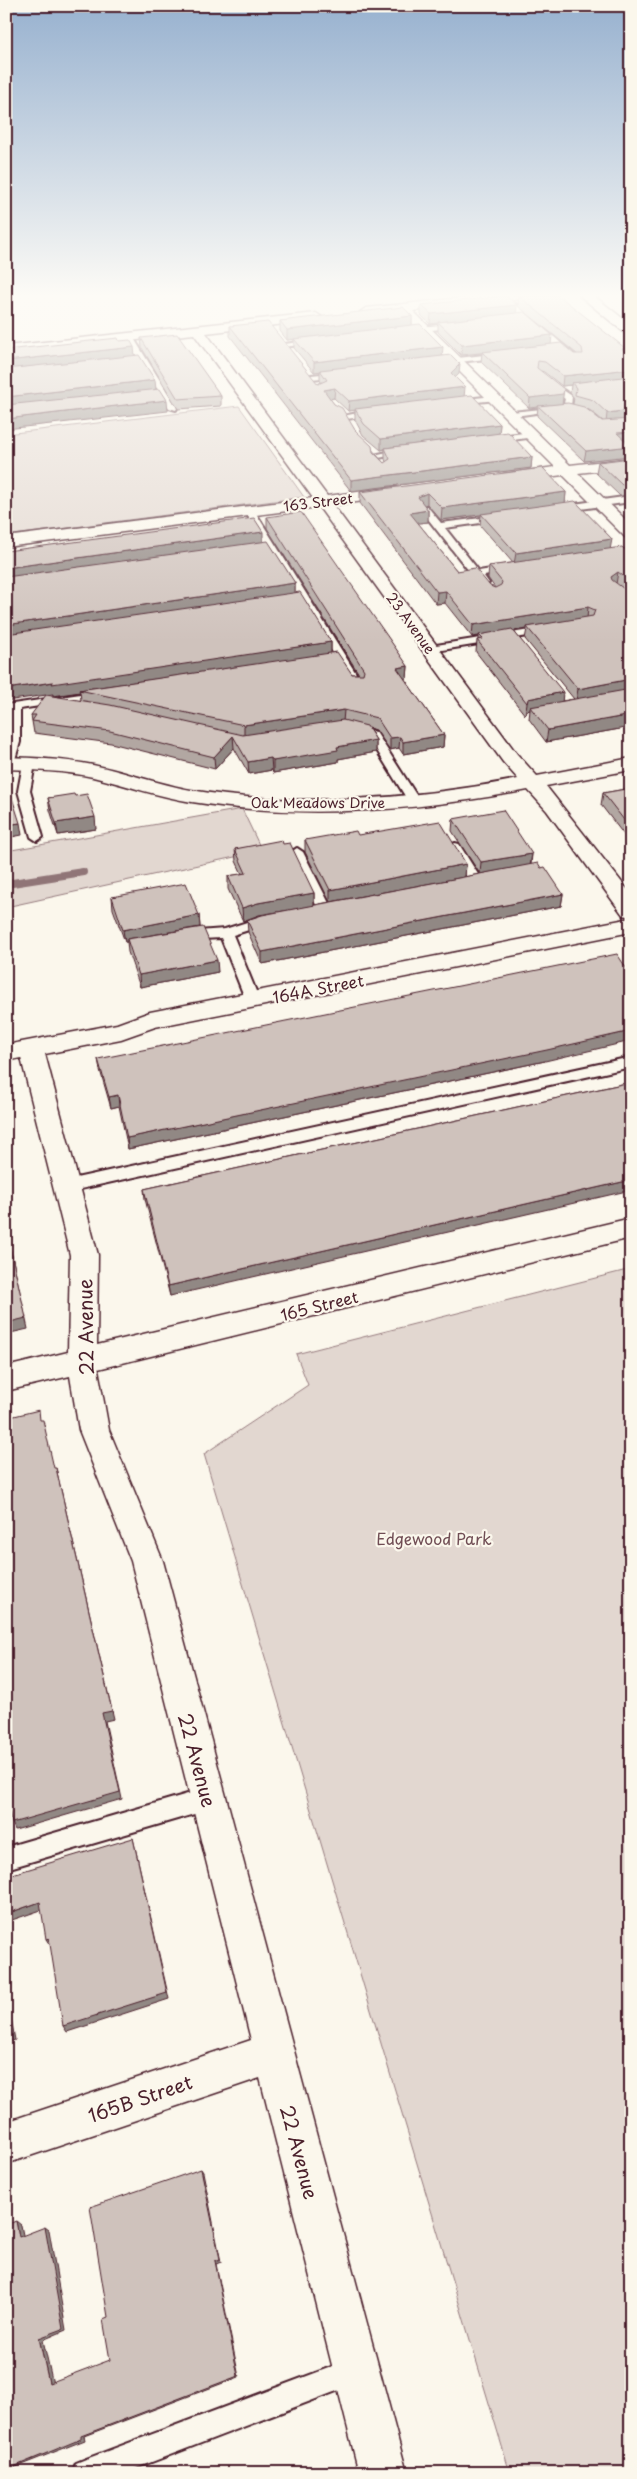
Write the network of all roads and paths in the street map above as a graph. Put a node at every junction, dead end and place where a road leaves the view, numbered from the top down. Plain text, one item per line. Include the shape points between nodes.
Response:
1 (256, 411) edge
2 (338, 411) edge
3 (385, 411) edge
4 (507, 411) edge
5 (546, 411) edge
6 (576, 411) edge
7 (511, 415) junction
8 (593, 418) edge
9 (532, 435) junction
10 (478, 442) edge
11 (418, 450) edge
12 (376, 456) edge
13 (631, 462) edge
14 (566, 469) junction
15 (492, 479) edge
16 (414, 489) edge
17 (631, 499) edge
18 (321, 501) junction
19 (600, 503) junction
20 (424, 508) edge
21 (249, 510) junction
22 (552, 510) edge
23 (514, 515) edge
24 (438, 526) junction
25 (631, 534) edge
26 (6, 542) edge
27 (631, 552) edge
28 (598, 556) edge
29 (524, 567) edge
30 (477, 574) junction
31 (488, 588) edge
32 (560, 628) edge
33 (430, 649) junction
34 (357, 684) edge
35 (117, 692) edge
36 (49, 702) junction
37 (10, 708) edge
38 (85, 708) edge
39 (350, 728) edge
40 (7, 763) edge
41 (29, 764) junction
42 (631, 764) edge
43 (533, 782) junction
44 (414, 801) junction
45 (446, 834) edge
46 (37, 837) dead end
47 (297, 852) edge
48 (490, 878) edge
49 (475, 879) junction
50 (458, 884) edge
51 (325, 909) edge
52 (631, 910) edge
53 (287, 916) edge
54 (631, 925) edge
55 (226, 933) junction
56 (173, 938) edge
57 (253, 1001) junction
58 (19, 1050) edge
59 (631, 1062) edge
60 (67, 1186) junction
61 (631, 1228) edge
62 (82, 1361) junction
63 (6, 1380) edge
64 (208, 1799) junction
65 (6, 1858) edge
66 (274, 2053) junction
67 (6, 2143) edge
68 (358, 2369) junction
69 (86, 2473) edge
70 (383, 2473) edge

1 - 18 street, 23 Avenue
2 - 3 lane via 348,420
4 - 7 street
5 - 7 lane
6 - 8 lane
7 - 9 street
9 - 10 lane
9 - 14 street
11 - 12 lane
13 - 14 street
14 - 15 street
14 - 19 street
16 - 18 street, 163 Street
17 - 19 lane
18 - 21 street, 163 Street
18 - 33 street, 23 Avenue
19 - 22 lane
19 - 25 street
20 - 24 lane
21 - 26 street, 163 Street
21 - 34 lane via 267,548 336,658
23 - 24 lane
24 - 30 lane
27 - 28 lane
29 - 30 lane
30 - 31 lane
32 - 33 lane via 517,639
33 - 43 street, 23 Avenue via 510,758
35 - 36 lane
36 - 37 lane
36 - 38 lane
37 - 40 lane via 14,742
39 - 44 lane via 372,734
40 - 41 street, Oak Meadows Drive
41 - 44 street, Oak Meadows Drive via 92,771 191,796 246,803 295,806
41 - 46 lane via 24,792
42 - 43 street, Oak Meadows Drive
43 - 44 street, Oak Meadows Drive
43 - 52 street, 23 Avenue
45 - 49 lane
47 - 51 lane
48 - 49 lane
49 - 50 lane
53 - 55 lane via 258,921
54 - 57 street, 164A Street
55 - 56 lane via 199,933
55 - 57 lane
57 - 58 street, 164A Street via 150,1020 121,1031
58 - 60 street, 22 Avenue
59 - 60 lane
60 - 62 street, 22 Avenue via 84,1255
61 - 62 street, 165 Street
62 - 63 street, 165 Street
62 - 64 street, 22 Avenue via 94,1430 147,1562
64 - 65 lane
64 - 66 street, 22 Avenue
66 - 67 street, 165B Street
66 - 68 street, 22 Avenue
68 - 69 lane
68 - 70 street, 22 Avenue

